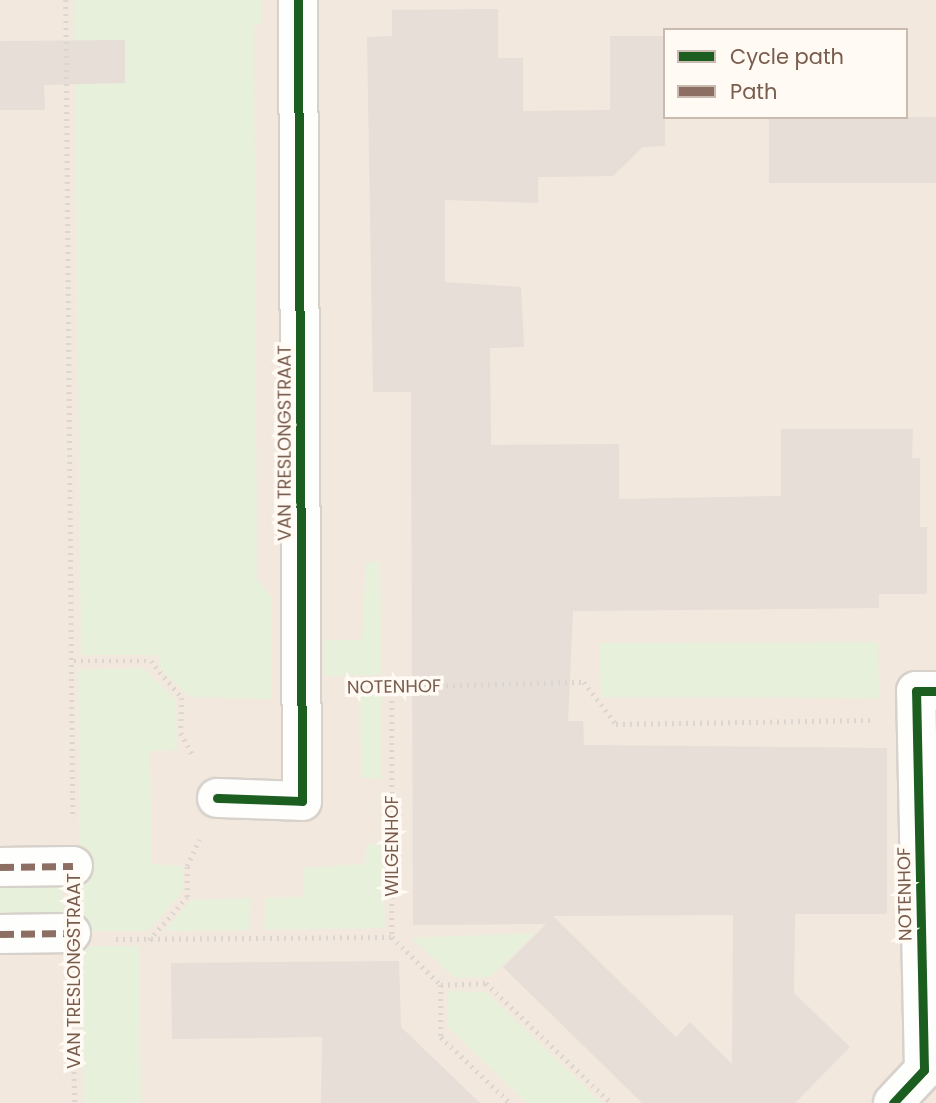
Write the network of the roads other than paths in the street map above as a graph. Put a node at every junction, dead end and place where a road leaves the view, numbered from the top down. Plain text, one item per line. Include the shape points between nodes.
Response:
1 (298, 0) edge
2 (926, 691) edge
3 (217, 799) road end
4 (73, 866) road end
5 (0, 867) edge
6 (71, 933) road end
7 (0, 934) edge
8 (893, 1103) edge

1 - 3 street, VAN TRESLONGSTRAAT via 302,801
2 - 8 street, NOTENHOF via 924,1070
4 - 5 street
6 - 7 street

